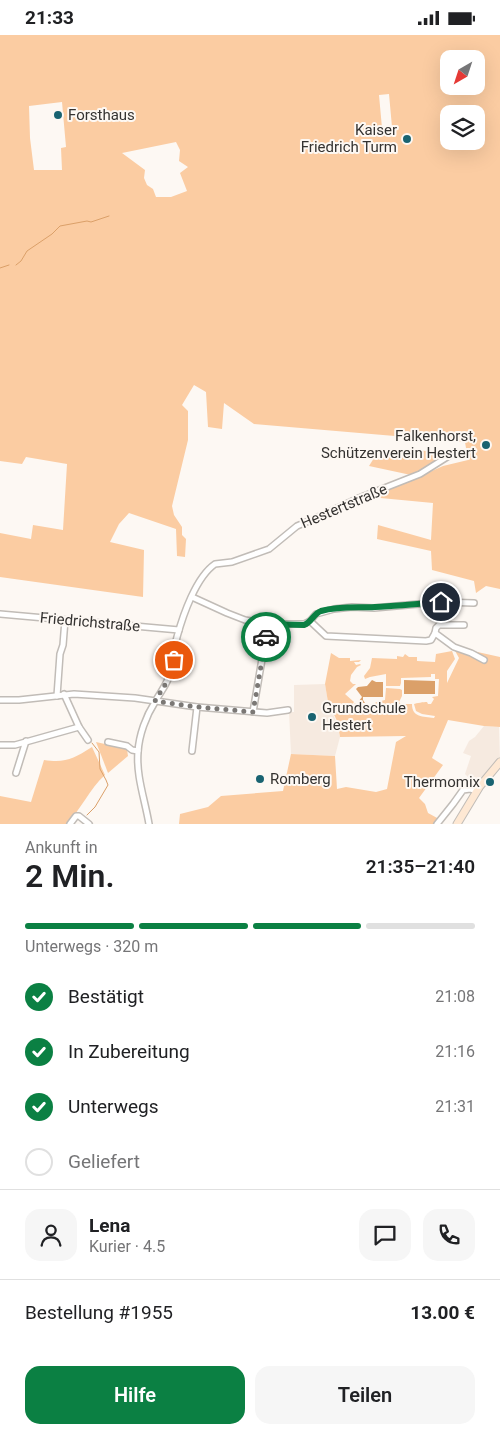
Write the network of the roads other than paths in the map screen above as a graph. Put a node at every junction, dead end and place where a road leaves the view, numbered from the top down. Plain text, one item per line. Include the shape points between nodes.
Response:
1 (455, 452) dead end
2 (192, 597) junction
3 (474, 603) dead end
4 (0, 614) edge
5 (65, 620) junction
6 (310, 621) junction
7 (268, 624) junction
8 (464, 625) dead end
9 (179, 630) junction
10 (435, 633) junction
11 (484, 660) dead end
12 (64, 694) junction
13 (57, 696) junction
14 (0, 700) edge
15 (155, 701) junction
16 (197, 707) junction
17 (288, 710) dead end
18 (253, 712) junction
19 (79, 727) junction
20 (88, 740) dead end
21 (26, 741) junction
22 (108, 742) dead end
23 (0, 745) edge
24 (138, 751) junction
25 (192, 751) dead end
26 (500, 762) edge
27 (16, 773) dead end
28 (471, 790) junction
29 (70, 824) edge
30 (90, 824) edge
31 (149, 824) edge
32 (437, 824) edge
33 (458, 824) edge

1 - 2 street, Hestertstraße via 420,473 297,525 269,549 232,562 215,563 202,577
2 - 7 street via 245,620
2 - 9 street, Hestertstraße
3 - 6 street via 352,607 316,614
4 - 5 street, Friedrichstraße
5 - 9 street, Friedrichstraße
5 - 13 street
6 - 7 street via 304,625
6 - 10 street via 326,636 426,641 431,640
7 - 18 street
8 - 10 street via 439,625
9 - 15 street, Hestertstraße via 171,672
10 - 11 street via 454,647
12 - 13 street
12 - 15 street
12 - 19 street
13 - 14 street
15 - 16 street
15 - 24 street, Hestertstraße via 142,730
16 - 18 street
16 - 25 street
17 - 18 street
19 - 20 street
19 - 21 street
21 - 23 street
21 - 27 street
22 - 24 street
24 - 31 street, Hestertstraße via 138,774
26 - 28 main road
28 - 32 street via 462,790
28 - 33 main road
29 - 30 street via 79,816

